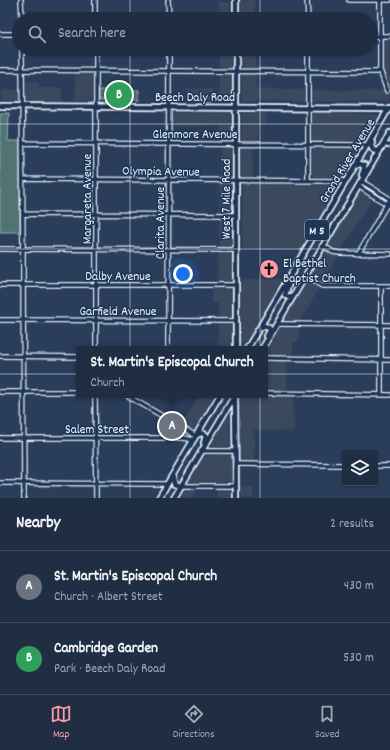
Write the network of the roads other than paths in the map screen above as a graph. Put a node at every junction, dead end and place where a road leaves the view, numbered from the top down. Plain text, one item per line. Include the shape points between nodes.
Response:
1 (21, 0) edge
2 (95, 0) edge
3 (168, 0) edge
4 (236, 0) edge
5 (308, 0) edge
6 (349, 0) edge
7 (380, 0) edge
8 (390, 0) edge
9 (22, 12) edge
10 (95, 12) edge
11 (169, 12) edge
12 (236, 12) edge
13 (308, 12) edge
14 (0, 34) edge
15 (12, 34) edge
16 (380, 36) junction
17 (390, 36) edge
18 (22, 56) edge
19 (96, 56) edge
20 (169, 56) edge
21 (236, 56) edge
22 (308, 56) edge
23 (0, 70) edge
24 (23, 70) junction
25 (96, 70) junction
26 (380, 70) junction
27 (169, 71) junction
28 (236, 71) junction
29 (308, 71) junction
30 (387, 91) dead end
31 (0, 106) edge
32 (23, 106) junction
33 (96, 106) junction
34 (170, 107) junction
35 (237, 107) junction
36 (309, 108) junction
37 (390, 108) edge
38 (376, 131) junction
39 (390, 133) edge
40 (23, 143) junction
41 (96, 143) junction
42 (169, 143) junction
43 (237, 144) junction
44 (309, 144) junction
45 (368, 145) junction
46 (390, 145) edge
47 (381, 147) junction
48 (355, 166) junction
49 (23, 179) junction
50 (96, 179) junction
51 (169, 179) junction
52 (308, 180) junction
53 (236, 181) junction
54 (346, 181) junction
55 (360, 184) junction
56 (390, 199) edge
57 (389, 205) edge
58 (346, 208) junction
59 (23, 214) junction
60 (96, 214) junction
61 (169, 214) junction
62 (236, 215) junction
63 (324, 246) junction
64 (0, 249) edge
65 (23, 249) junction
66 (96, 249) junction
67 (169, 249) junction
68 (236, 250) junction
69 (358, 254) junction
70 (390, 254) edge
71 (302, 257) junction
72 (305, 276) junction
73 (0, 284) edge
74 (96, 284) junction
75 (23, 285) junction
76 (169, 285) junction
77 (236, 285) junction
78 (380, 286) junction
79 (390, 286) edge
80 (294, 296) junction
81 (0, 320) edge
82 (23, 320) junction
83 (96, 320) junction
84 (168, 320) junction
85 (236, 321) junction
86 (277, 324) junction
87 (380, 325) junction
88 (390, 325) edge
89 (258, 330) junction
90 (96, 346) edge
91 (168, 346) edge
92 (236, 346) edge
93 (249, 346) edge
94 (262, 346) edge
95 (264, 346) edge
96 (0, 356) edge
97 (23, 356) junction
98 (76, 357) edge
99 (268, 358) edge
100 (381, 360) junction
101 (390, 360) edge
102 (0, 392) edge
103 (23, 392) junction
104 (76, 392) edge
105 (268, 393) edge
106 (381, 395) junction
107 (390, 395) edge
108 (95, 398) edge
109 (131, 398) edge
110 (218, 398) edge
111 (233, 398) edge
112 (235, 398) edge
113 (164, 417) dead end
114 (183, 428) dead end
115 (0, 438) edge
116 (23, 438) junction
117 (95, 438) junction
118 (195, 438) junction
119 (235, 451) junction
120 (201, 452) junction
121 (235, 464) junction
122 (342, 465) edge
123 (378, 466) edge
124 (390, 466) edge
125 (173, 476) junction
126 (0, 483) edge
127 (24, 483) junction
128 (96, 483) junction
129 (168, 484) junction
130 (181, 486) junction
131 (236, 486) junction
132 (24, 498) edge
133 (96, 498) edge
134 (159, 498) edge
135 (174, 498) edge
136 (236, 498) edge

1 - 9 street
2 - 10 street
3 - 11 street
4 - 12 main road
5 - 13 street
6 - 7 street
7 - 8 street
7 - 16 street
14 - 15 street
16 - 17 street
16 - 26 street
18 - 24 street
19 - 25 street, Margareta Avenue
20 - 27 street, Clarita Avenue
21 - 28 main road, West 7 Mile Road
22 - 29 street
23 - 24 street
24 - 25 street
24 - 32 street
25 - 27 street
25 - 33 street, Margareta Avenue
26 - 29 street
26 - 30 street
27 - 28 street
27 - 34 street, Clarita Avenue
28 - 29 street
28 - 35 main road, West 7 Mile Road
29 - 36 street
31 - 32 main road, Beech Daly Road
32 - 33 main road, Beech Daly Road
32 - 40 street
33 - 34 main road, Beech Daly Road
33 - 41 street, Margareta Avenue
34 - 35 main road, Beech Daly Road
34 - 42 street, Clarita Avenue
35 - 36 main road, Beech Daly Road
35 - 43 main road, West 7 Mile Road
36 - 37 main road, Beech Daly Road
36 - 44 street
37 - 38 main road, Grand River Avenue / M 5
38 - 45 main road, Grand River Avenue / M 5
38 - 47 main road via 371,146 375,151
39 - 47 main road, Grand River Avenue / M 5
40 - 41 street, Glenmore Avenue
40 - 49 street
41 - 42 street, Glenmore Avenue
41 - 50 street, Margareta Avenue
42 - 43 street, Glenmore Avenue
42 - 51 street, Clarita Avenue
43 - 44 street, Glenmore Avenue
43 - 53 main road, West 7 Mile Road
44 - 45 street, Glenmore Avenue
44 - 52 street
45 - 48 main road, Grand River Avenue / M 5
46 - 47 street
47 - 55 main road, Grand River Avenue / M 5
48 - 54 main road, Grand River Avenue / M 5
48 - 58 main road via 363,164 364,169
49 - 50 street, Olympia Avenue
49 - 59 street
50 - 51 street, Olympia Avenue
50 - 60 street, Margareta Avenue
51 - 53 street, Olympia Avenue
51 - 61 street, Clarita Avenue
52 - 53 street, Olympia Avenue
52 - 54 street, Olympia Avenue
53 - 62 main road, West 7 Mile Road
54 - 71 main road, Grand River Avenue / M 5
55 - 56 street
55 - 57 street
55 - 58 main road, Grand River Avenue / M 5
56 - 57 street
57 - 69 street
58 - 63 main road, Grand River Avenue / M 5
59 - 60 street
59 - 65 street
60 - 61 street
60 - 66 street, Margareta Avenue
61 - 62 street
61 - 67 street, Clarita Avenue
62 - 68 main road, West 7 Mile Road
63 - 69 street via 336,253
63 - 72 main road, Grand River Avenue / M 5
64 - 65 street
65 - 66 street
65 - 75 street
66 - 67 street
66 - 74 street, Margareta Avenue
67 - 68 street
67 - 76 street, Clarita Avenue
68 - 77 main road, West 7 Mile Road
69 - 70 street
71 - 80 main road via 285,293 288,298
71 - 89 main road, Grand River Avenue / M 5
72 - 78 street via 322,286
72 - 80 main road, Grand River Avenue / M 5
73 - 75 street, Dalby Avenue
74 - 75 street, Dalby Avenue
74 - 76 street, Dalby Avenue
74 - 83 street, Margareta Avenue
75 - 82 street
76 - 77 street, Dalby Avenue
76 - 84 street, Clarita Avenue
77 - 85 main road, West 7 Mile Road
78 - 79 street
78 - 87 street
80 - 86 main road, Grand River Avenue / M 5
81 - 82 street, Garfield Avenue
82 - 83 street, Garfield Avenue
82 - 97 street
83 - 84 street, Garfield Avenue
83 - 90 street, Margareta Avenue
84 - 85 street, Garfield Avenue
84 - 91 street, Clarita Avenue
85 - 92 main road, West 7 Mile Road
86 - 87 street
86 - 95 main road, Grand River Avenue / M 5
87 - 88 street
87 - 100 street
89 - 93 main road, Grand River Avenue / M 5
89 - 94 main road via 264,326 269,329
96 - 97 street
97 - 98 street
97 - 103 street
99 - 100 street
100 - 101 street
100 - 106 street
102 - 103 street
103 - 104 street
103 - 116 street
105 - 106 street
106 - 107 street
108 - 117 street
109 - 113 street
110 - 118 main road
111 - 120 main road
112 - 119 main road
114 - 118 street
115 - 116 street, Salem Street
116 - 117 street, Salem Street
116 - 127 street
117 - 118 street, Salem Street
117 - 128 street
118 - 120 main road via 202,433 206,435
118 - 125 main road
119 - 120 street
119 - 121 main road
120 - 130 main road
121 - 122 street
121 - 131 main road
123 - 124 street
125 - 129 main road
125 - 130 main road via 174,484
126 - 127 street
127 - 128 street
127 - 132 street
128 - 129 street
128 - 133 street
129 - 134 main road
130 - 131 street
130 - 135 main road
131 - 136 main road

